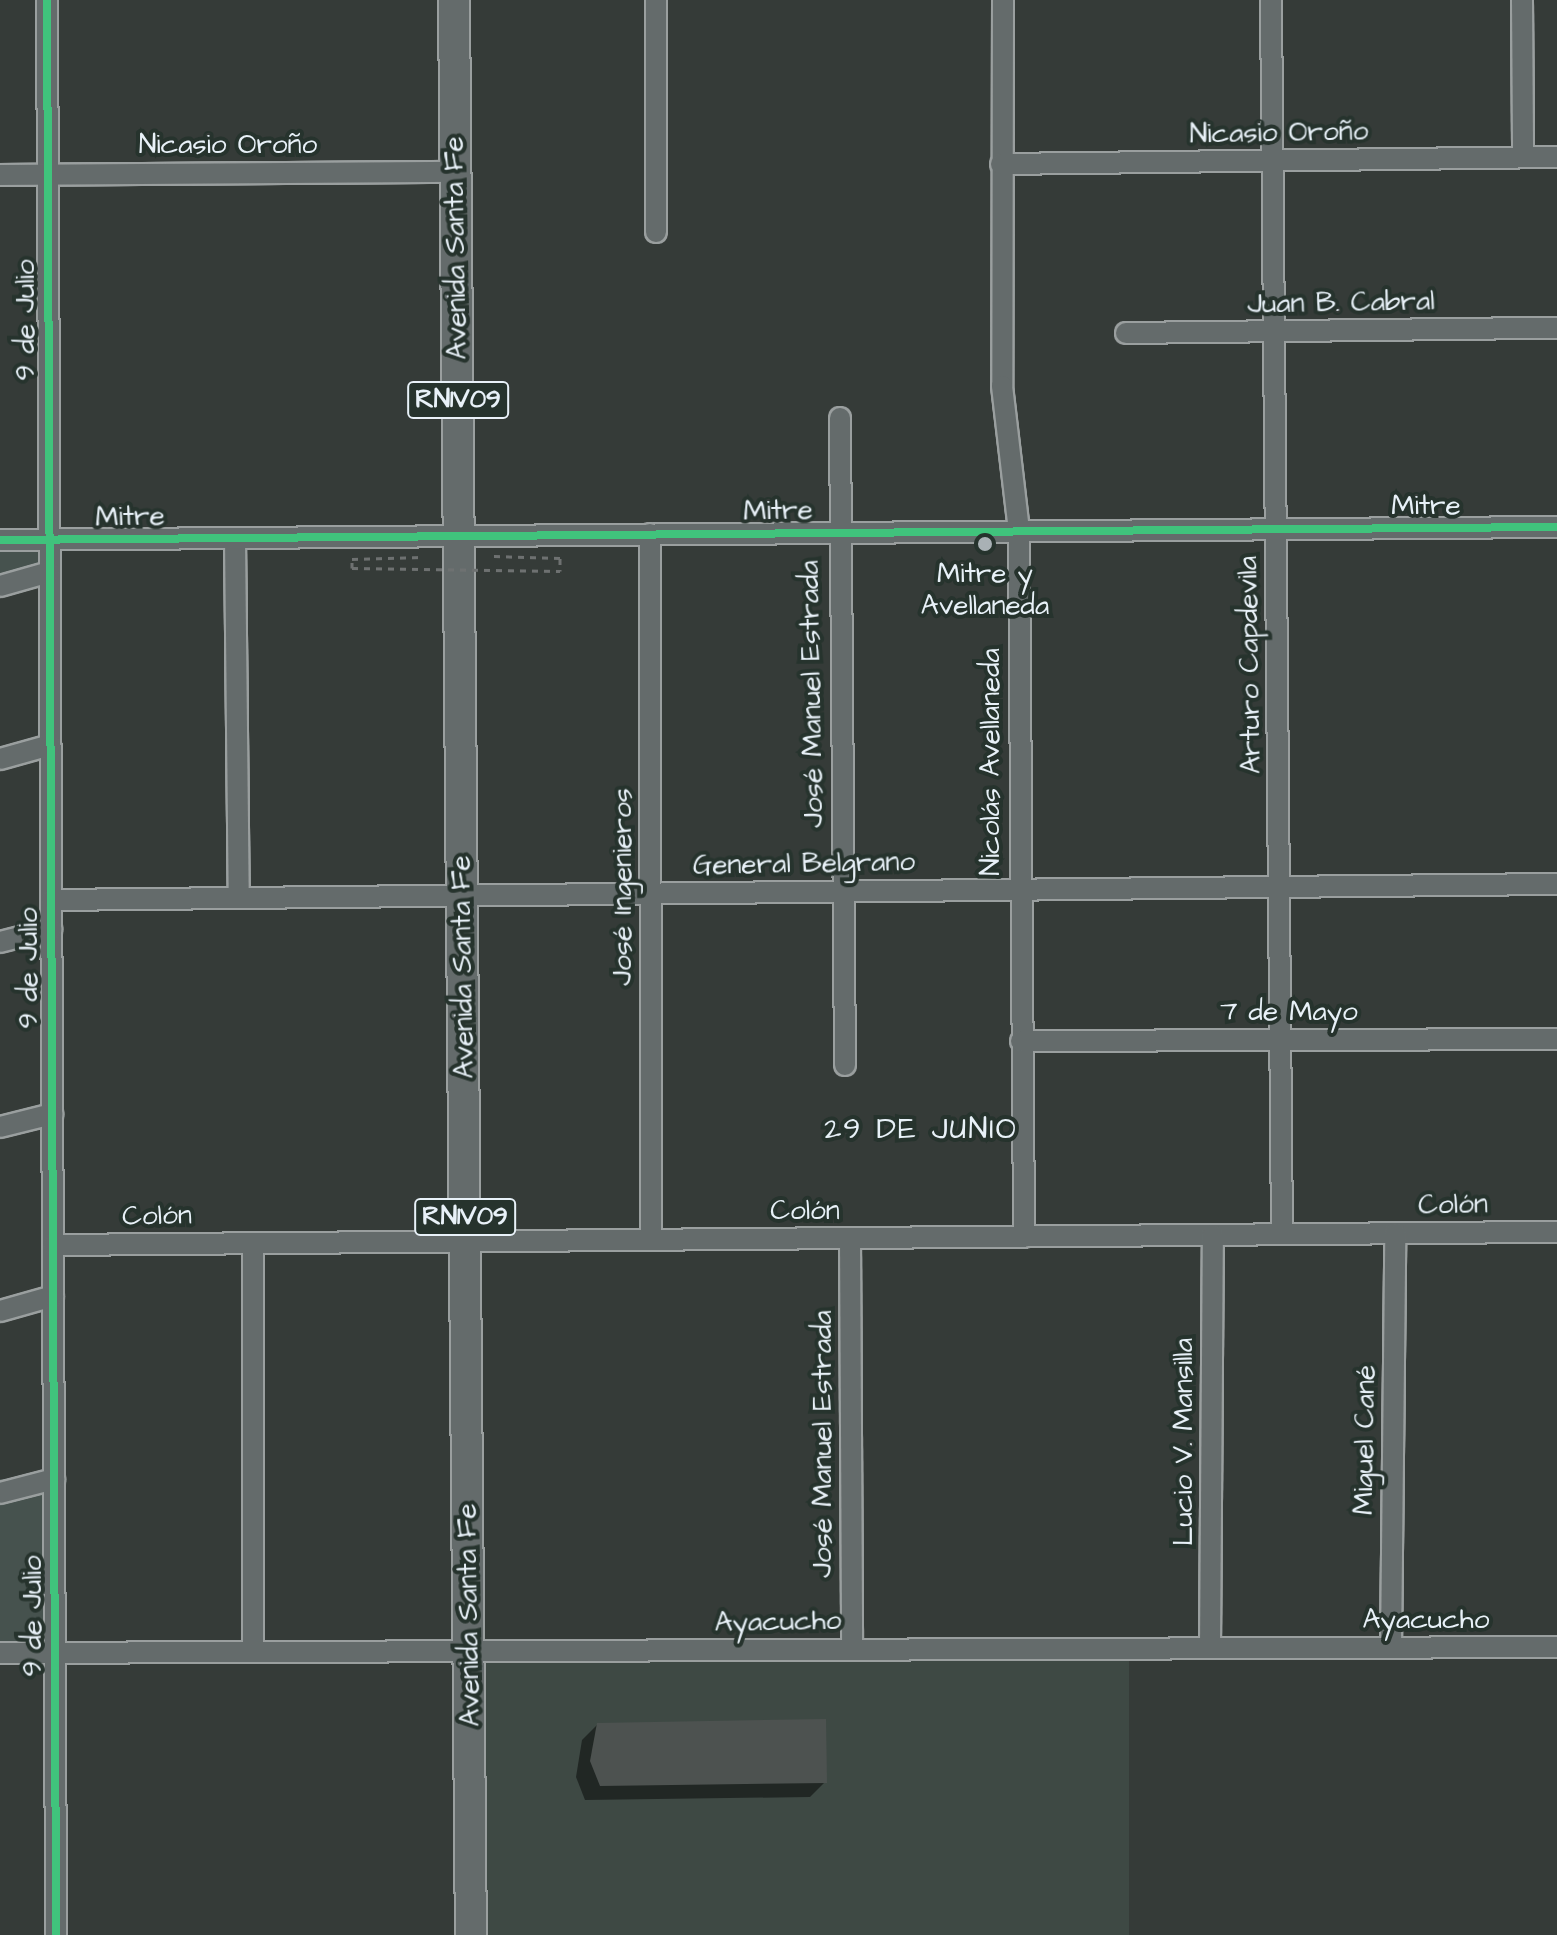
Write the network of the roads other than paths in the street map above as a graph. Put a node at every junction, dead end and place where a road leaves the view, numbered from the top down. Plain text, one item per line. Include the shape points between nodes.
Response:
1 (47, 0) edge
2 (454, 0) edge
3 (656, 0) edge
4 (1003, 0) edge
5 (1271, 0) edge
6 (1522, 0) edge
7 (1523, 157) junction
8 (1557, 157) edge
9 (1273, 161) junction
10 (1001, 164) junction
11 (456, 172) junction
12 (47, 174) junction
13 (0, 175) edge
14 (656, 232) dead end
15 (1557, 328) edge
16 (1275, 332) junction
17 (1126, 333) dead end
18 (840, 418) dead end
19 (1557, 527) edge
20 (1276, 529) junction
21 (1019, 531) junction
22 (838, 533) junction
23 (650, 534) junction
24 (459, 536) junction
25 (235, 538) junction
26 (49, 539) junction
27 (0, 540) edge
28 (49, 572) junction
29 (0, 586) edge
30 (50, 745) junction
31 (0, 759) edge
32 (1557, 884) edge
33 (1280, 887) junction
34 (1019, 890) junction
35 (842, 891) junction
36 (651, 894) junction
37 (462, 896) junction
38 (239, 898) junction
39 (51, 900) junction
40 (51, 929) junction
41 (0, 942) edge
42 (1557, 1039) edge
43 (1282, 1040) junction
44 (1021, 1041) junction
45 (845, 1065) dead end
46 (52, 1114) junction
47 (0, 1127) edge
48 (1557, 1232) edge
49 (1395, 1233) junction
50 (1282, 1234) junction
51 (1213, 1235) junction
52 (1024, 1237) junction
53 (850, 1238) junction
54 (651, 1240) junction
55 (465, 1242) junction
56 (253, 1243) junction
57 (53, 1245) junction
58 (53, 1296) junction
59 (0, 1311) edge
60 (54, 1479) junction
61 (0, 1493) edge
62 (1557, 1647) edge
63 (1210, 1648) junction
64 (1391, 1648) junction
65 (852, 1650) junction
66 (253, 1652) junction
67 (0, 1653) edge
68 (55, 1653) junction
69 (469, 1654) junction
70 (56, 1935) edge
71 (471, 1935) edge

1 - 12 street, 9 de Julio
2 - 11 main road, Avenida Santa Fe / RN1V09
3 - 14 street
4 - 10 street, Nicolás Avellaneda
5 - 9 street, Arturo Capdevila
6 - 7 street
7 - 8 street, Nicasio Oroño
7 - 9 street, Nicasio Oroño
9 - 10 street, Nicasio Oroño
9 - 16 street, Arturo Capdevila
10 - 21 street, Nicolás Avellaneda via 1002,386
11 - 12 street, Nicasio Oroño
11 - 24 main road, Avenida Santa Fe / RN1V09
12 - 13 street, Nicasio Oroño
12 - 26 street, 9 de Julio
15 - 16 street, Juan B. Cabral
16 - 17 street, Juan B. Cabral
16 - 20 street, Arturo Capdevila
18 - 22 street, José Manuel Estrada
19 - 20 street, Mitre
20 - 21 street, Mitre
20 - 33 street, Arturo Capdevila
21 - 22 street, Mitre
21 - 34 street, Nicolás Avellaneda
22 - 23 street, Mitre
22 - 35 street, José Manuel Estrada
23 - 24 street, Mitre
23 - 36 street, José Ingenieros
24 - 25 street, Mitre
24 - 37 main road, Avenida Santa Fe / RN1V09
25 - 26 street, Mitre
25 - 38 street
26 - 27 street, Mitre
26 - 28 street, 9 de Julio
28 - 29 street
28 - 30 street, 9 de Julio
30 - 31 street
30 - 39 street, 9 de Julio
32 - 33 street, General Belgrano
33 - 34 street, General Belgrano
33 - 43 street, Arturo Capdevila
34 - 35 street, General Belgrano
34 - 44 street, Nicolás Avellaneda
35 - 36 street, General Belgrano
35 - 45 street, José Manuel Estrada
36 - 37 street, General Belgrano
36 - 54 street, José Ingenieros
37 - 38 street, General Belgrano
37 - 55 main road, Avenida Santa Fe / RN1V09
38 - 39 street, General Belgrano
39 - 40 street, 9 de Julio
40 - 41 street
40 - 46 street, 9 de Julio
42 - 43 street, 7 de Mayo
43 - 44 street, 7 de Mayo
43 - 50 street, Arturo Capdevila
44 - 52 street, Nicolás Avellaneda
46 - 47 street
46 - 57 street, 9 de Julio
48 - 49 street, Colón
49 - 50 street, Colón
49 - 64 street, Miguel Cané
50 - 51 street, Colón
51 - 52 street, Colón
51 - 63 street, Lucio V. Mansilla
52 - 53 street, Colón
53 - 54 street, Colón
53 - 65 street, José Manuel Estrada
54 - 55 street, Colón
55 - 56 street, Colón
55 - 69 main road, Avenida Santa Fe / RN1V09
56 - 57 street, Colón
56 - 66 street
57 - 58 street, 9 de Julio
58 - 59 street
58 - 60 street, 9 de Julio
60 - 61 street
60 - 68 street, 9 de Julio
62 - 64 street, Ayacucho
63 - 64 street, Ayacucho
63 - 65 street, Ayacucho
65 - 69 street, Ayacucho
66 - 68 street, Ayacucho
66 - 69 street, Ayacucho
67 - 68 street, Ayacucho
68 - 70 street, 9 de Julio
69 - 71 main road, Avenida Santa Fe / RN1V09

